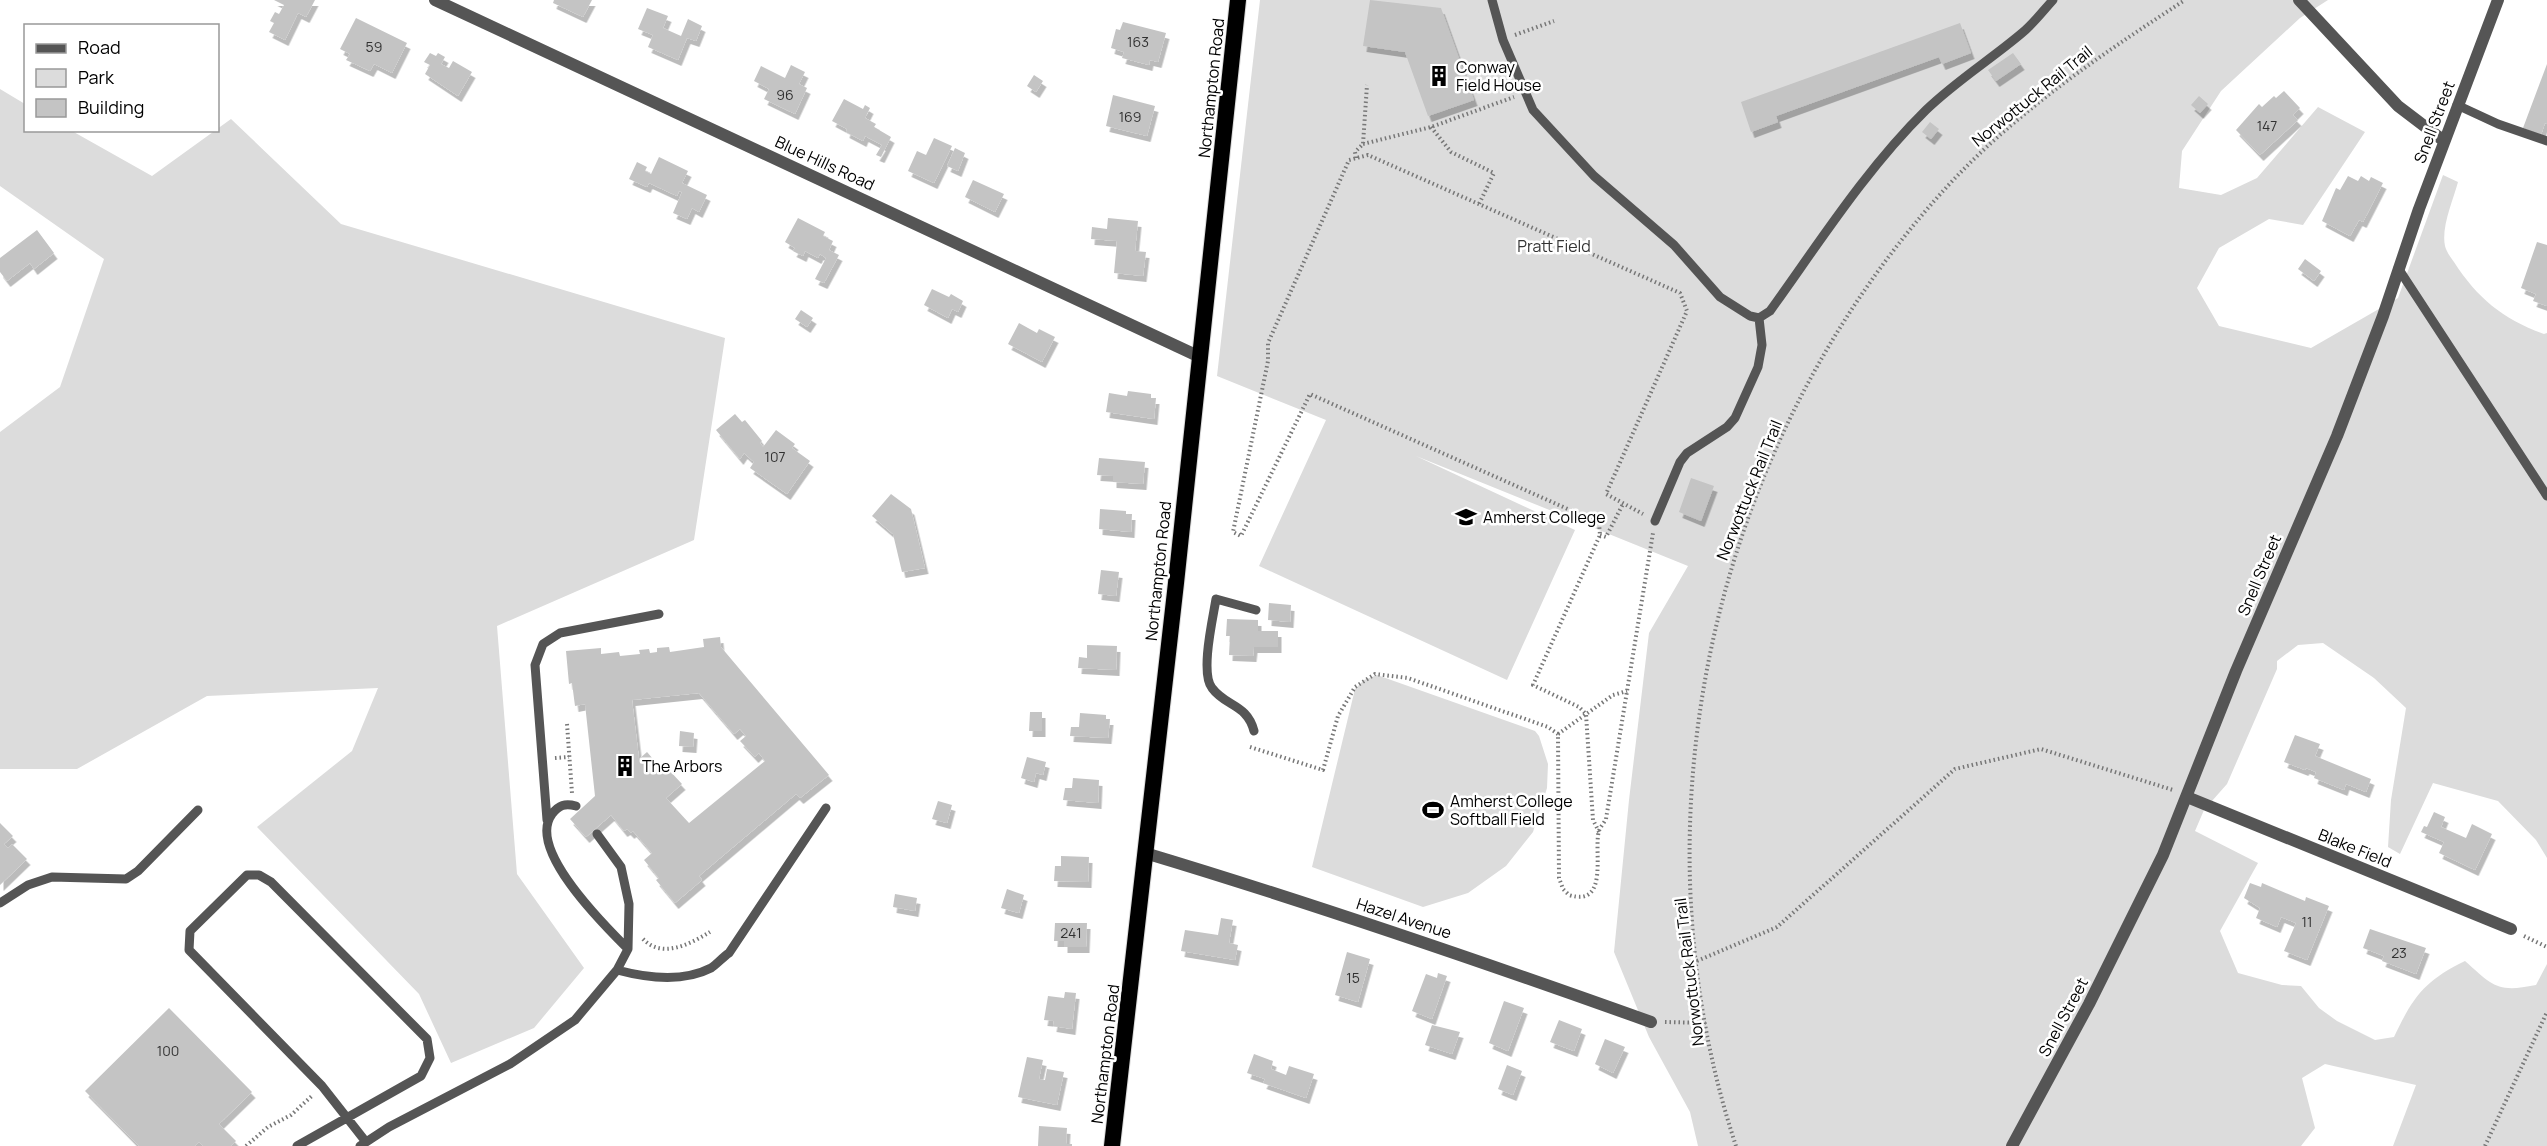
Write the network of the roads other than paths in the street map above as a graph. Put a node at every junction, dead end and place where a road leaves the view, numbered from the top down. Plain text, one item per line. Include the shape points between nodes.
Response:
1 (435, 0) edge
2 (1238, 0) edge
3 (1492, 0) edge
4 (2053, 0) edge
5 (2299, 0) edge
6 (2498, 0) edge
7 (2457, 105) junction
8 (2445, 141) junction
9 (2547, 141) edge
10 (2398, 268) junction
11 (1759, 318) junction
12 (1200, 357) junction
13 (2547, 496) edge
14 (1655, 521) road end
15 (1256, 610) dead end
16 (659, 614) dead end
17 (1254, 731) dead end
18 (2188, 796) junction
19 (574, 802) road end
20 (826, 808) dead end
21 (198, 810) dead end
22 (547, 820) junction
23 (597, 834) dead end
24 (1145, 853) junction
25 (0, 903) edge
26 (2511, 929) road end
27 (628, 950) junction
28 (617, 970) junction
29 (1651, 1022) road end
30 (347, 1118) junction
31 (363, 1144) edge
32 (297, 1146) edge
33 (1112, 1146) edge
34 (2012, 1146) edge

1 - 12 street, Blue Hills Road
2 - 12 highway, Northampton Road
3 - 11 lane via 1503,40 1533,110 1594,176 1674,245 1720,297
4 - 11 lane via 2023,33 1973,69 1900,138 1770,311
5 - 8 street via 2398,106
6 - 7 street, Snell Street
7 - 8 street, Snell Street
7 - 9 lane
8 - 10 street, Snell Street
10 - 13 lane
10 - 18 street, Snell Street via 2337,436 2236,671
11 - 14 lane via 1762,345 1758,367 1735,418 1680,462
12 - 24 highway, Northampton Road
15 - 17 lane via 1216,599 1208,669 1210,686 1251,718
16 - 22 lane via 560,633 543,644 535,665
18 - 26 street, Blake Field
18 - 34 street, Snell Street via 2114,955
19 - 22 lane via 556,808
20 - 28 lane via 729,952 710,968 684,976 649,978
21 - 25 lane via 126,879 52,877 28,885
22 - 27 lane via 548,839 559,868 586,906
23 - 27 lane via 621,867 629,904
24 - 29 street, Hazel Avenue via 1441,947
24 - 33 highway, Northampton Road
27 - 28 lane
28 - 31 lane via 575,1020 510,1064 389,1126
30 - 30 lane via 322,1086 189,950 190,931 247,875 259,875 271,882 428,1039 430,1058 421,1076
30 - 31 lane
30 - 32 lane

